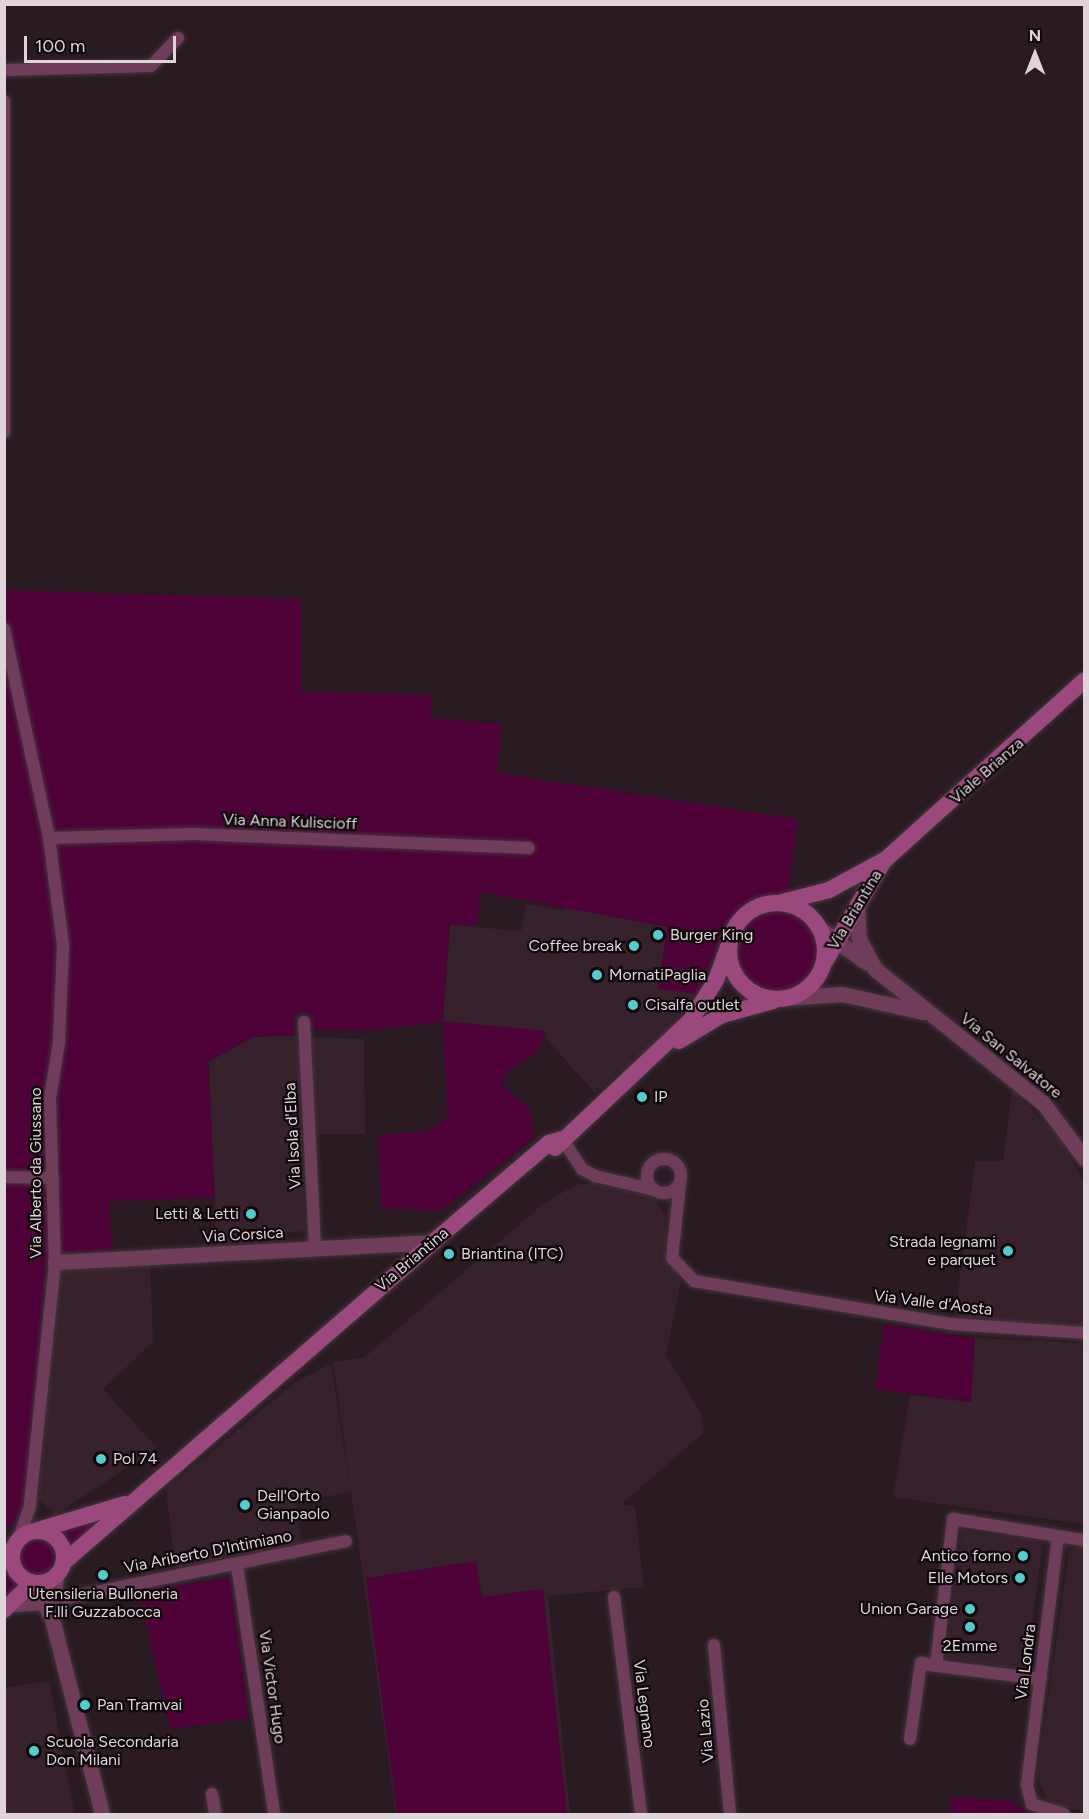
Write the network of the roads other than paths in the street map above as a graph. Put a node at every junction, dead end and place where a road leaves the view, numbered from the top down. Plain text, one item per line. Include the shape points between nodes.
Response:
1 (178, 38) dead end
2 (4, 70) edge
3 (4, 101) edge
4 (5, 257) edge
5 (4, 432) edge
6 (4, 629) edge
7 (1084, 681) edge
8 (49, 838) junction
9 (529, 848) dead end
10 (886, 859) junction
11 (858, 901) junction
12 (782, 902) junction
13 (819, 928) junction
14 (837, 939) junction
15 (728, 947) junction
16 (822, 967) junction
17 (875, 969) junction
18 (784, 998) junction
19 (932, 1015) junction
20 (304, 1022) dead end
21 (659, 1053) junction
22 (562, 1139) junction
23 (1084, 1158) edge
24 (648, 1169) junction
25 (4, 1177) edge
26 (53, 1178) junction
27 (620, 1181) junction
28 (680, 1183) junction
29 (657, 1191) junction
30 (673, 1228) junction
31 (433, 1242) junction
32 (315, 1249) junction
33 (55, 1262) junction
34 (1084, 1333) edge
35 (267, 1389) junction
36 (142, 1496) junction
37 (21, 1535) edge
38 (1059, 1536) junction
39 (1083, 1539) edge
40 (346, 1541) dead end
41 (237, 1565) junction
42 (33, 1582) junction
43 (54, 1586) junction
44 (614, 1597) dead end
45 (8, 1607) edge
46 (714, 1645) dead end
47 (936, 1666) junction
48 (1041, 1680) junction
49 (910, 1739) dead end
50 (212, 1794) dead end
51 (102, 1815) edge
52 (215, 1815) edge
53 (274, 1815) edge
54 (641, 1815) edge
55 (730, 1815) edge
56 (1064, 1815) edge

1 - 2 street via 151,66
3 - 4 street
4 - 5 street
6 - 8 street, Via Alberto da Giussano
7 - 10 main road, Viale Brianza
8 - 9 street, Via Anna Kuliscioff via 194,834
8 - 26 street, Via Alberto da Giussano via 63,968 50,1098
10 - 11 main road, Via Briantina
10 - 12 main road, Via Briantina via 829,890
11 - 14 main road, Via Briantina
11 - 17 street, Via San Salvatore via 859,939
12 - 13 main road via 804,910
12 - 15 main road via 757,906 744,915
13 - 14 street, Via San Salvatore
13 - 16 main road via 825,950
14 - 16 main road, Via Briantina
14 - 17 street, Via San Salvatore
15 - 18 main road via 730,964 746,988
15 - 21 main road, Via Briantina via 705,1000
16 - 18 main road via 814,982
17 - 19 street, Via San Salvatore
18 - 19 street, Via San Salvatore via 874,998
18 - 21 main road, Via Briantina via 722,1015
19 - 23 street, Via San Salvatore via 1043,1103
20 - 32 street, Via Isola d'Elba
21 - 22 main road, Via Briantina
22 - 27 street via 582,1169
22 - 31 main road, Via Briantina via 549,1143
22 - 35 main road, Via Briantina via 316,1355
24 - 27 street
24 - 28 street via 659,1159 670,1159 681,1171
24 - 29 street
25 - 26 street
26 - 33 street, Via Alberto da Giussano
27 - 29 street
28 - 29 street
28 - 30 street
29 - 30 street
30 - 34 street, Via Valle d'Aosta via 672,1258 693,1281 950,1324
31 - 32 street, Via Corsica
31 - 35 main road, Via Briantina
32 - 33 street, Via Corsica
33 - 37 street, Via Alberto da Giussano via 30,1506
35 - 36 main road, Via Briantina
36 - 37 main road, Via Briantina via 100,1515
36 - 43 main road, Via Briantina
37 - 42 main road via 14,1567
37 - 43 main road via 59,1540
38 - 39 street
38 - 47 street via 952,1519
38 - 48 street, Via Londra
40 - 41 street, Via Ariberto D'Intimiano
41 - 43 street, Via Ariberto D'Intimiano via 76,1594
41 - 53 street, Via Victor Hugo
42 - 43 main road
42 - 45 main road
43 - 45 street
43 - 51 street via 52,1619
44 - 54 street, Via Legnano
46 - 55 street, Via Lazio
47 - 48 street
47 - 49 street via 921,1663
48 - 56 street, Via Londra via 1028,1799 1039,1809
50 - 52 street

